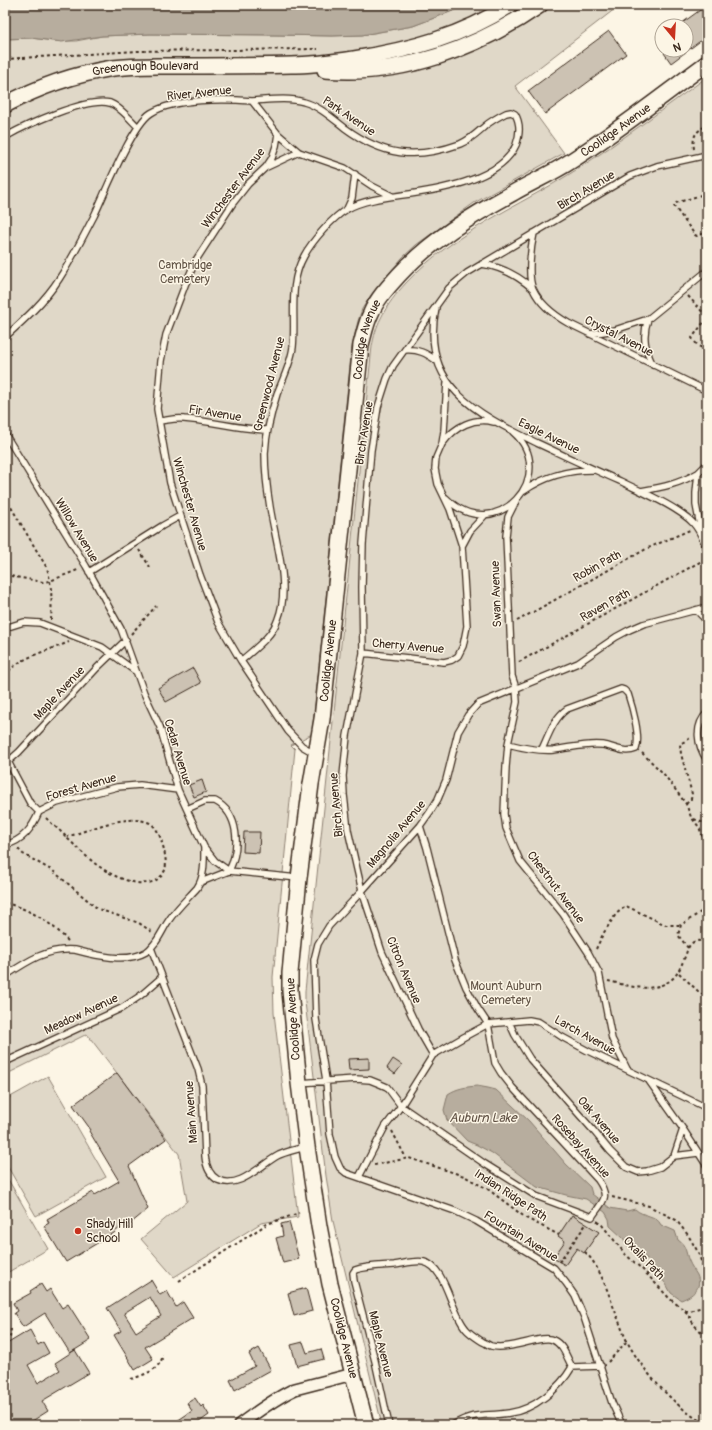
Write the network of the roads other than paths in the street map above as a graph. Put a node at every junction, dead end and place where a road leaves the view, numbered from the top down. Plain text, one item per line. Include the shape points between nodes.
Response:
1 (510, 5) edge
2 (540, 5) edge
3 (707, 64) edge
4 (292, 65) junction
5 (252, 101) junction
6 (5, 105) edge
7 (138, 127) junction
8 (278, 134) junction
9 (5, 137) edge
10 (299, 152) junction
11 (707, 155) edge
12 (266, 167) junction
13 (355, 174) junction
14 (392, 196) junction
15 (347, 209) junction
16 (534, 233) junction
17 (482, 264) junction
18 (707, 271) edge
19 (532, 288) junction
20 (436, 305) junction
21 (648, 319) junction
22 (590, 334) junction
23 (5, 337) edge
24 (405, 350) junction
25 (437, 361) junction
26 (653, 366) junction
27 (448, 383) junction
28 (707, 391) edge
29 (160, 421) junction
30 (502, 425) junction
31 (267, 430) junction
32 (510, 430) junction
33 (5, 434) edge
34 (442, 444) junction
35 (707, 464) edge
36 (595, 470) junction
37 (698, 473) junction
38 (523, 491) junction
39 (641, 491) junction
40 (442, 492) junction
41 (516, 501) junction
42 (485, 515) junction
43 (180, 516) junction
44 (702, 535) junction
45 (462, 546) junction
46 (707, 549) edge
47 (88, 569) junction
48 (707, 607) edge
49 (696, 610) junction
50 (707, 621) edge
51 (5, 628) edge
52 (126, 640) junction
53 (112, 653) junction
54 (363, 653) junction
55 (241, 662) junction
56 (135, 671) junction
57 (516, 688) junction
58 (707, 713) edge
59 (508, 744) junction
60 (542, 749) junction
61 (317, 752) junction
62 (7, 759) edge
63 (707, 760) edge
64 (178, 790) junction
65 (187, 809) junction
66 (39, 812) junction
67 (420, 826) junction
68 (5, 844) edge
69 (204, 847) junction
70 (228, 870) junction
71 (299, 878) junction
72 (201, 882) junction
73 (362, 891) junction
74 (151, 948) junction
75 (5, 976) edge
76 (162, 977) junction
77 (508, 1022) junction
78 (488, 1024) junction
79 (433, 1055) junction
80 (5, 1062) edge
81 (627, 1069) junction
82 (326, 1080) junction
83 (649, 1081) junction
84 (299, 1083) junction
85 (401, 1106) junction
86 (707, 1108) edge
87 (684, 1129) junction
88 (307, 1147) junction
89 (698, 1153) junction
90 (674, 1156) junction
91 (707, 1166) edge
92 (340, 1168) joint
93 (359, 1177) junction
94 (572, 1367) junction
95 (601, 1367) junction
96 (353, 1374) junction
97 (239, 1425) edge
98 (366, 1425) edge
99 (389, 1425) edge
100 (453, 1425) edge
101 (622, 1425) edge

1 - 4 street, Greenough Boulevard via 467,28 415,47 355,58
2 - 4 street, Greenough Boulevard via 479,40 417,62 353,71
3 - 61 street, Coolidge Avenue via 575,158 436,240 393,281 371,312 361,345
4 - 6 street, Greenough Boulevard via 114,68 57,82
5 - 7 lane, River Avenue via 230,99 176,104 150,113
5 - 8 lane
5 - 14 lane, Park Avenue via 304,102 317,107 368,143 399,153 418,154 444,149 462,143 506,113 511,112 518,118 519,137 513,150 490,171 438,189
7 - 9 lane via 111,104 92,103 51,116
7 - 23 lane, River Avenue via 93,218 58,280
8 - 10 lane
8 - 12 lane, Winchester Avenue via 272,158
10 - 12 lane
10 - 13 lane
11 - 16 lane, Birch Avenue via 657,166 630,176
12 - 29 lane, Winchester Avenue via 248,184 230,209 196,260 185,285 166,335 161,361 157,409
13 - 14 lane
13 - 15 lane via 352,198
14 - 15 lane, Greenwood Avenue
15 - 31 lane, Greenwood Avenue via 314,240 300,262 293,292 292,350
16 - 17 lane, Birch Avenue
16 - 19 lane via 530,254
17 - 19 lane, Crystal Avenue via 512,273
17 - 20 lane, Birch Avenue via 457,280
18 - 21 lane
19 - 22 lane, Crystal Avenue via 557,317
20 - 24 lane, Birch Avenue
20 - 25 lane, Eagle Avenue via 433,326
21 - 22 lane via 615,330
21 - 26 lane via 644,337
22 - 26 lane, Crystal Avenue
24 - 25 lane via 423,352
24 - 54 lane, Birch Avenue via 393,366 382,392 371,450 363,551
25 - 27 lane, Eagle Avenue
26 - 28 lane, Crystal Avenue
27 - 30 lane, Eagle Avenue via 467,404
27 - 34 lane, Cherry Avenue
29 - 31 lane, Fir Avenue via 183,419 249,430
29 - 43 lane, Winchester Avenue via 170,483
30 - 32 lane, Eagle Avenue
30 - 34 lane via 482,421 463,425 450,433
31 - 55 lane, Greenwood Avenue via 266,477 280,564 282,605 273,630 264,642
32 - 36 lane, Eagle Avenue
32 - 38 lane via 524,445 529,460 529,477
33 - 47 lane, Willow Avenue
34 - 40 lane, Cherry Avenue via 436,458 435,469
35 - 37 lane
36 - 38 lane via 555,475
36 - 39 lane, Eagle Avenue
37 - 39 lane via 669,486
37 - 44 lane via 696,505
38 - 41 lane
39 - 44 lane, Eagle Avenue via 676,510 692,522
40 - 42 lane via 460,509
40 - 45 lane, Cherry Avenue
41 - 42 lane via 501,511
41 - 57 lane, Swan Avenue via 506,526 511,667
42 - 45 lane via 470,531
43 - 47 lane
43 - 55 lane, Winchester Avenue via 209,601
44 - 46 lane, Eagle Avenue
45 - 54 lane, Cherry Avenue via 467,626 458,656 444,662
47 - 52 lane, Willow Avenue
48 - 49 lane, Magnolia Avenue
49 - 50 lane
49 - 57 lane, Magnolia Avenue via 629,630 578,663
51 - 53 lane via 24,622 40,623
52 - 53 lane, Maple Avenue
52 - 56 lane, Cedar Avenue
53 - 56 lane
53 - 62 lane, Maple Avenue via 19,752
54 - 73 lane, Birch Avenue via 347,736 343,776 345,812
55 - 61 lane, Winchester Avenue via 292,737 302,746
56 - 64 lane, Cedar Avenue via 160,727
57 - 59 lane, Chestnut Avenue via 517,702
57 - 67 lane, Magnolia Avenue via 478,704 468,715 458,732 446,780 438,799
58 - 63 lane via 699,726 698,735
59 - 60 lane
59 - 81 lane, Chestnut Avenue via 504,814 511,843 520,862 563,914 591,958 601,980 612,1038
60 - 60 lane via 552,726 568,708 621,689 628,694 637,736 636,749 625,751 593,744 554,750
61 - 71 street, Coolidge Avenue
62 - 66 lane via 30,803
64 - 65 lane, Cedar Avenue
64 - 66 lane, Forest Avenue via 140,785 117,787 57,803
65 - 69 lane, Cedar Avenue
65 - 70 lane via 205,801 215,801 224,807 232,819 236,832 234,858
66 - 68 lane via 29,830 19,840
67 - 73 lane, Magnolia Avenue
67 - 78 lane via 454,960
69 - 70 lane
69 - 72 lane
70 - 71 lane
70 - 72 lane
71 - 84 street, Coolidge Avenue via 290,973
72 - 74 lane via 169,920
73 - 79 lane, Citron Avenue via 382,952
73 - 82 lane, Magnolia Avenue via 329,926 318,944 314,960 316,1019
74 - 75 lane via 140,955 124,957 105,957 63,950 28,960
74 - 76 lane, Main Avenue
76 - 80 lane, Meadow Avenue via 122,1008
76 - 88 lane, Main Avenue via 199,1073 204,1156 214,1178 221,1181 237,1181 285,1152
77 - 78 lane, Larch Avenue
77 - 81 lane, Larch Avenue via 539,1022 588,1051
77 - 90 lane, Oak Avenue via 530,1059 626,1167 638,1172 647,1171 660,1167
78 - 79 lane, Larch Avenue
78 - 85 lane, Rosebay Avenue via 500,1072 598,1180 604,1190 605,1197 592,1217 536,1196 484,1164
79 - 85 lane, Larch Avenue
81 - 83 lane, Larch Avenue
82 - 84 lane
82 - 85 lane via 370,1080 386,1087
82 - 92 lane, Magnolia Avenue via 330,1134
83 - 86 lane, Larch Avenue
83 - 87 lane
84 - 88 street, Coolidge Avenue
85 - 93 lane, Larch Avenue via 388,1124
87 - 89 lane
87 - 90 lane
88 - 96 street, Coolidge Avenue via 328,1273
89 - 90 lane
89 - 91 lane
92 - 93 lane, Fountain Avenue
93 - 95 lane, Fountain Avenue via 455,1211 554,1268 574,1296 584,1317
94 - 95 lane
94 - 99 lane, Maple Avenue via 558,1343 552,1339 545,1338 505,1347 491,1346 478,1339 466,1329 457,1316 438,1270 429,1264 422,1261 355,1270 354,1281
94 - 100 lane via 555,1388 520,1411 472,1416
95 - 101 lane, Fountain Avenue
96 - 97 street via 295,1389
96 - 98 street, Coolidge Avenue

